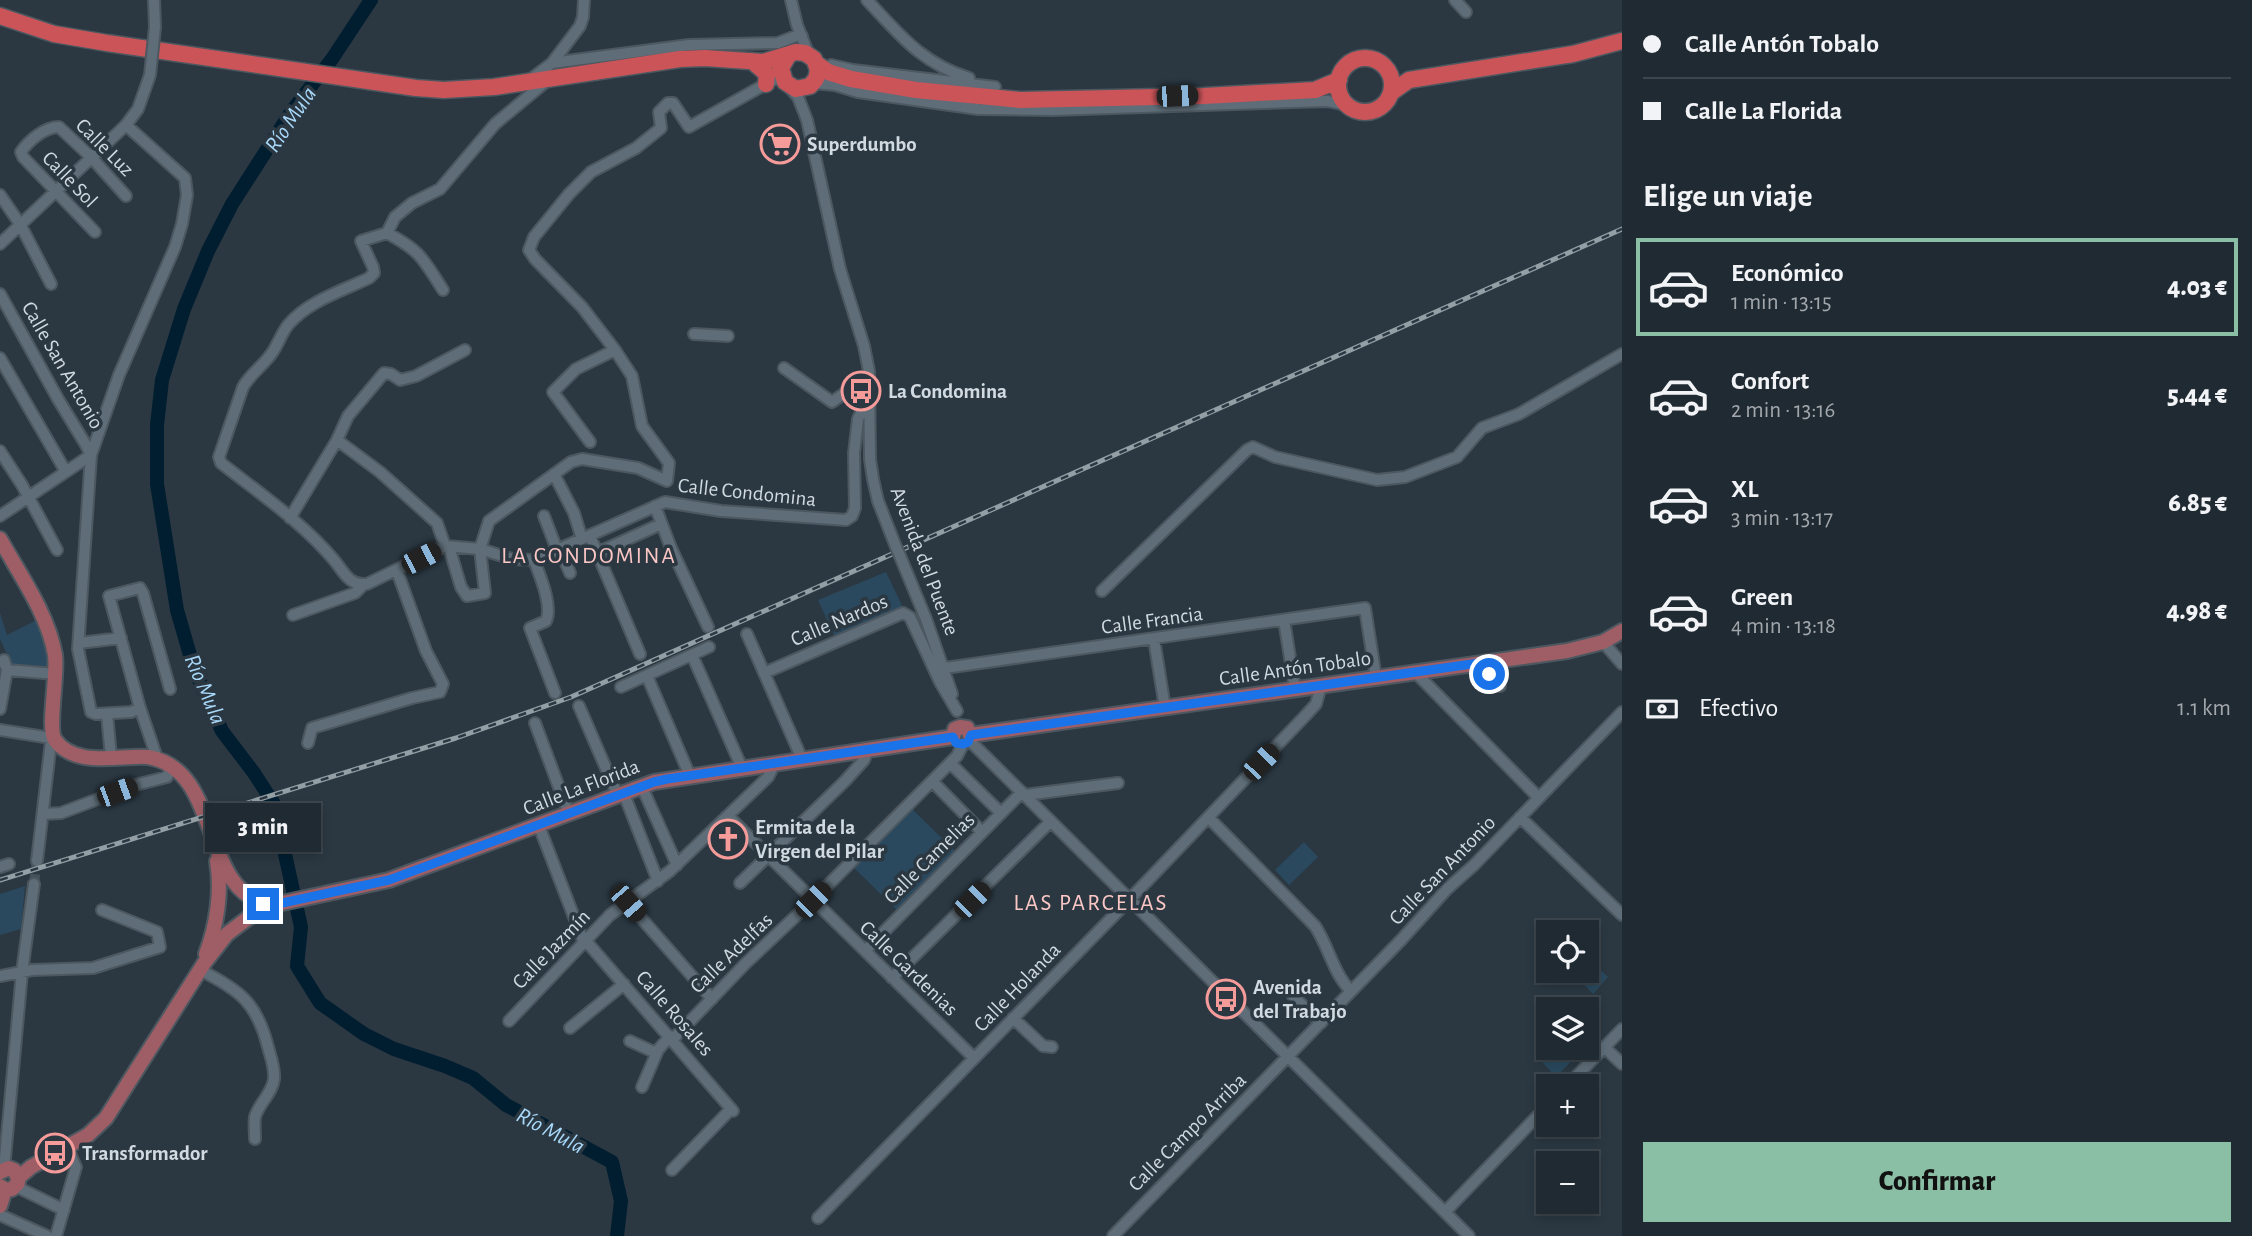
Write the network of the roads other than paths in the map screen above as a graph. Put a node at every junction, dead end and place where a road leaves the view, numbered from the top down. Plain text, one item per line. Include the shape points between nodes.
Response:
1 (154, 0) edge
2 (584, 0) edge
3 (867, 0) edge
4 (1455, 0) edge
5 (791, 1) edge
6 (1466, 12) dead end
7 (0, 16) edge
8 (802, 36) junction
9 (1622, 41) edge
10 (788, 47) junction
11 (813, 59) junction
12 (757, 62) junction
13 (552, 63) junction
14 (1389, 73) junction
15 (578, 74) junction
16 (549, 79) junction
17 (851, 79) junction
18 (1339, 80) junction
19 (1409, 80) junction
20 (785, 81) junction
21 (526, 83) junction
22 (766, 84) junction
23 (813, 84) junction
24 (494, 87) junction
25 (1315, 90) junction
26 (1392, 92) junction
27 (521, 101) junction
28 (1345, 103) junction
29 (807, 120) junction
30 (126, 125) junction
31 (54, 127) joint
32 (91, 157) junction
33 (56, 190) junction
34 (0, 195) edge
35 (126, 196) dead end
36 (20, 224) junction
37 (95, 232) dead end
38 (387, 233) junction
39 (0, 244) edge
40 (51, 284) dead end
41 (443, 290) dead end
42 (0, 294) edge
43 (694, 334) dead end
44 (728, 336) dead end
45 (465, 350) dead end
46 (615, 350) junction
47 (1622, 354) edge
48 (0, 358) edge
49 (784, 368) dead end
50 (869, 392) junction
51 (337, 440) junction
52 (590, 442) dead end
53 (0, 451) edge
54 (91, 455) junction
55 (66, 472) junction
56 (554, 474) junction
57 (667, 481) junction
58 (28, 496) junction
59 (660, 504) junction
60 (0, 516) edge
61 (544, 516) dead end
62 (636, 516) junction
63 (289, 518) junction
64 (661, 524) junction
65 (643, 532) junction
66 (587, 538) junction
67 (0, 539) edge
68 (447, 546) junction
69 (57, 550) dead end
70 (480, 550) junction
71 (558, 550) junction
72 (597, 553) junction
73 (534, 560) junction
74 (397, 571) junction
75 (570, 573) dead end
76 (363, 584) junction
77 (1102, 591) dead end
78 (293, 615) dead end
79 (1283, 621) junction
80 (708, 626) dead end
81 (1622, 631) edge
82 (747, 634) dead end
83 (121, 638) junction
84 (1154, 639) junction
85 (1603, 642) junction
86 (79, 646) junction
87 (709, 647) dead end
88 (55, 653) junction
89 (640, 654) dead end
90 (692, 655) junction
91 (1479, 663) junction
92 (1622, 664) edge
93 (4, 666) edge
94 (944, 668) junction
95 (1415, 672) junction
96 (764, 673) junction
97 (56, 674) junction
98 (647, 676) junction
99 (1376, 678) junction
100 (1321, 686) junction
101 (1500, 686) dead end
102 (621, 687) dead end
103 (170, 689) dead end
104 (1295, 689) junction
105 (555, 693) dead end
106 (579, 706) dead end
107 (140, 708) junction
108 (1165, 708) junction
109 (0, 709) edge
110 (957, 711) junction
111 (107, 714) junction
112 (1620, 719) edge
113 (535, 723) dead end
114 (0, 730) edge
115 (52, 735) junction
116 (963, 737) junction
117 (307, 743) dead end
118 (868, 750) junction
119 (111, 757) junction
120 (157, 758) junction
121 (802, 759) junction
122 (775, 763) junction
123 (950, 763) junction
124 (172, 766) junction
125 (742, 768) junction
126 (690, 776) junction
127 (932, 781) junction
128 (1118, 783) dead end
129 (642, 787) junction
130 (1023, 794) junction
131 (621, 795) junction
132 (1539, 798) junction
133 (1001, 813) junction
134 (43, 814) junction
135 (569, 814) junction
136 (728, 817) junction
137 (1520, 817) junction
138 (1209, 818) junction
139 (1051, 821) junction
140 (539, 826) junction
141 (982, 832) junction
142 (211, 833) junction
143 (769, 856) junction
144 (37, 861) tunnel mouth
145 (677, 865) junction
146 (658, 881) junction
147 (740, 883) dead end
148 (34, 884) tunnel mouth
149 (244, 893) junction
150 (1130, 899) junction
151 (813, 900) junction
152 (628, 903) junction
153 (217, 905) junction
154 (273, 905) junction
155 (102, 910) dead end
156 (1622, 915) edge
157 (244, 920) junction
158 (585, 942) junction
159 (865, 951) junction
160 (203, 966) junction
161 (22, 972) junction
162 (0, 976) edge
163 (892, 978) junction
164 (624, 984) junction
165 (1351, 991) junction
166 (1293, 996) dead end
167 (712, 999) junction
168 (1013, 1018) junction
169 (509, 1021) dead end
170 (1321, 1023) junction
171 (570, 1028) dead end
172 (1622, 1029) edge
173 (671, 1038) junction
174 (631, 1041) dead end
175 (1052, 1047) dead end
176 (1604, 1047) junction
177 (656, 1053) junction
178 (1289, 1056) junction
179 (974, 1058) junction
180 (1622, 1064) edge
181 (1578, 1074) edge
182 (642, 1087) dead end
183 (5, 1094) edge
184 (1536, 1118) edge
185 (255, 1139) dead end
186 (67, 1147) junction
187 (2, 1170) edge
188 (672, 1170) dead end
189 (10, 1185) edge
190 (0, 1206) edge
191 (64, 1210) junction
192 (1445, 1212) junction
193 (0, 1215) edge
194 (818, 1218) dead end
195 (47, 1236) edge
196 (56, 1236) edge
197 (1113, 1236) edge
198 (1469, 1236) edge

1 - 30 street, bridge via 150,75
2 - 13 street via 580,26
3 - 11 street via 917,53 952,73 995,87 853,70
4 - 6 street
5 - 8 street
5 - 10 street
7 - 24 highway via 54,34 416,89
8 - 10 street
8 - 11 street
9 - 19 highway via 1573,54
10 - 11 highway
10 - 12 highway
10 - 13 street via 689,45
10 - 20 highway via 782,64
11 - 17 highway via 833,75
11 - 23 highway via 818,74
12 - 15 highway via 680,59
12 - 20 highway via 773,68
12 - 22 highway via 768,74
13 - 15 street
13 - 21 street
14 - 18 highway via 1378,61 1361,59 1345,67
14 - 19 highway
14 - 26 highway
15 - 16 highway
16 - 21 highway
16 - 27 street
17 - 23 highway
17 - 25 highway via 1020,100
18 - 25 highway
18 - 28 highway
19 - 26 highway
20 - 22 street
20 - 23 highway via 801,89
20 - 29 street, Avenida del Puente
21 - 24 highway
22 - 46 street via 688,127 673,103 668,103 659,113 661,128 636,148 591,172 534,237 529,250 535,259 582,307
23 - 28 street via 978,109
23 - 29 street, Avenida del Puente via 806,98
24 - 27 street via 510,89
25 - 28 highway
26 - 28 highway via 1374,111 1356,111
27 - 38 street via 495,124 440,189 394,217
29 - 50 street, Avenida del Puente via 840,269 864,346
30 - 32 street
30 - 54 street via 185,178 187,195 175,247 119,375
31 - 32 street, Calle Luz
31 - 33 street, Calle Sol via 21,152
32 - 33 street
32 - 35 street, Calle Luz
33 - 36 street
33 - 37 street, Calle Sol
34 - 36 street
36 - 39 street
36 - 40 street
38 - 41 street via 420,254
38 - 63 street via 361,241 374,273 295,317 271,356 243,387 219,457 221,463
42 - 54 street, Calle San Antonio
43 - 44 street
45 - 51 street via 416,376 400,380 384,373 348,416
46 - 52 street via 576,369 553,393
46 - 57 street via 632,376 642,426 669,463
47 - 77 street via 1519,414 1482,428 1457,457 1405,477 1377,480 1275,457 1253,447
48 - 55 street
49 - 50 street via 832,402 855,386
50 - 59 street, Calle Condomina via 854,453 855,508 846,520
50 - 94 street, Avenida del Puente via 870,459 878,501
51 - 63 street
51 - 68 street via 437,523
53 - 58 street
54 - 55 street
54 - 86 street
55 - 58 street
56 - 57 street via 582,459 638,468
56 - 66 street
56 - 70 street via 489,521
57 - 59 street
58 - 60 street
58 - 69 street
59 - 62 street, Calle Condomina
59 - 64 street
61 - 71 street
62 - 65 street
62 - 66 street, Calle Condomina
63 - 76 street via 351,582
64 - 65 street
64 - 80 street
65 - 72 street
66 - 71 street, Calle Condomina
66 - 72 street
67 - 88 main road via 45,620
68 - 70 street
68 - 70 street via 467,596 485,593
68 - 74 street
70 - 73 street
71 - 73 street, Calle Condomina
71 - 75 street
72 - 89 street
73 - 105 street via 549,616 530,628
74 - 76 street
74 - 117 street via 443,684 440,692 312,728
76 - 78 street via 355,593
79 - 84 street, Calle Francia
79 - 99 street, Calle Francia via 1365,608
79 - 104 street
81 - 85 main road, Calle Antón Tobalo
82 - 96 street
83 - 86 street
83 - 103 street via 109,596 140,588
83 - 107 street
84 - 94 street, Calle Francia
84 - 108 street
85 - 91 main road, Calle Antón Tobalo
85 - 92 street
86 - 88 street
86 - 111 street via 91,712
87 - 90 street
88 - 97 main road
90 - 98 street
90 - 125 street
91 - 95 main road, Calle Antón Tobalo
91 - 101 street
93 - 97 street
93 - 109 street
94 - 110 street, Avenida del Puente
95 - 99 main road, Calle Antón Tobalo
95 - 132 street
96 - 110 street, Calle Nardos via 903,613 910,617
96 - 121 street
97 - 115 main road
98 - 102 street
98 - 126 street
99 - 100 main road, Calle Antón Tobalo
100 - 104 main road, Calle Antón Tobalo
100 - 138 street, Calle Holanda via 1316,704
104 - 108 main road, Calle Antón Tobalo
106 - 131 street
107 - 111 street
107 - 120 street
108 - 116 main road, Calle Antón Tobalo
110 - 116 street, Avenida del Puente
111 - 119 street
112 - 132 street, Calle San Antonio
113 - 135 street
114 - 115 street
115 - 119 main road via 74,754
115 - 134 street
116 - 118 main road, Calle La Florida
116 - 123 street, Calle Adelfas via 960,751
116 - 130 street
118 - 121 main road, Calle La Florida
118 - 143 street via 858,767
119 - 120 main road
120 - 124 main road
121 - 122 main road, Calle La Florida
122 - 125 main road, Calle La Florida
122 - 136 street, Calle Jazmín via 768,777
123 - 127 street, Calle Adelfas
123 - 133 street
124 - 134 street via 167,777 61,813
124 - 142 main road via 193,790
125 - 126 main road, Calle La Florida
126 - 129 main road, Calle La Florida
127 - 141 street
127 - 151 street, Calle Adelfas
128 - 130 street
129 - 131 main road, Calle La Florida
129 - 145 street
130 - 133 street, Calle Camelias
130 - 139 street
131 - 135 main road, Calle La Florida
131 - 146 street
132 - 137 street, Calle San Antonio
133 - 141 street, Calle Camelias
134 - 144 street
135 - 140 main road, Calle La Florida
136 - 143 street, Calle Gardenias
136 - 145 street, Calle Jazmín
137 - 156 street
137 - 165 street, Calle San Antonio
138 - 150 street, Calle Holanda
138 - 165 street via 1315,926 1338,975
139 - 150 street
139 - 163 street
140 - 154 main road, Calle La Florida via 389,880
140 - 158 street, Calle Rosales
141 - 159 street, Calle Camelias
142 - 149 main road via 228,873
142 - 153 main road via 219,876
143 - 147 street
143 - 151 street, Calle Gardenias
145 - 146 street, Calle Jazmín
146 - 152 street, Calle Jazmín
148 - 161 street
149 - 153 main road via 227,891
149 - 154 main road
149 - 157 main road via 251,905
150 - 168 street, Calle Holanda
150 - 178 street
151 - 159 street, Calle Gardenias
151 - 167 street, Calle Adelfas
152 - 158 street, Calle Jazmín
152 - 167 street
153 - 157 main road via 223,920 232,924
153 - 160 main road
154 - 157 main road, Calle La Florida
155 - 161 street via 157,932 160,947 93,968
157 - 160 main road, Calle La Florida
158 - 164 street, Calle Rosales
158 - 169 street, Calle Jazmín
159 - 163 street, Calle Gardenias
160 - 185 street via 243,997 256,1012 264,1034 274,1081 255,1117
160 - 186 main road via 106,1118
161 - 162 street
161 - 183 street
163 - 179 street, Calle Gardenias
164 - 171 street
164 - 173 street, Calle Rosales
165 - 170 street, Calle San Antonio
166 - 170 street
167 - 173 street, Calle Adelfas
168 - 175 street via 1044,1046
168 - 179 street, Calle Holanda
170 - 178 street, Calle San Antonio
172 - 176 street
173 - 177 street, Calle Adelfas
173 - 188 street, Calle Rosales via 732,1110
174 - 177 street
176 - 180 street
176 - 181 street
177 - 182 street, Calle Adelfas
178 - 192 street
178 - 197 street, Calle Campo Arriba
179 - 194 street, Calle Holanda
183 - 187 street
184 - 192 street
186 - 189 main road
186 - 191 street via 76,1167
187 - 189 main road via 13,1170
189 - 190 main road
189 - 191 street
191 - 196 street
192 - 198 street
193 - 195 street

